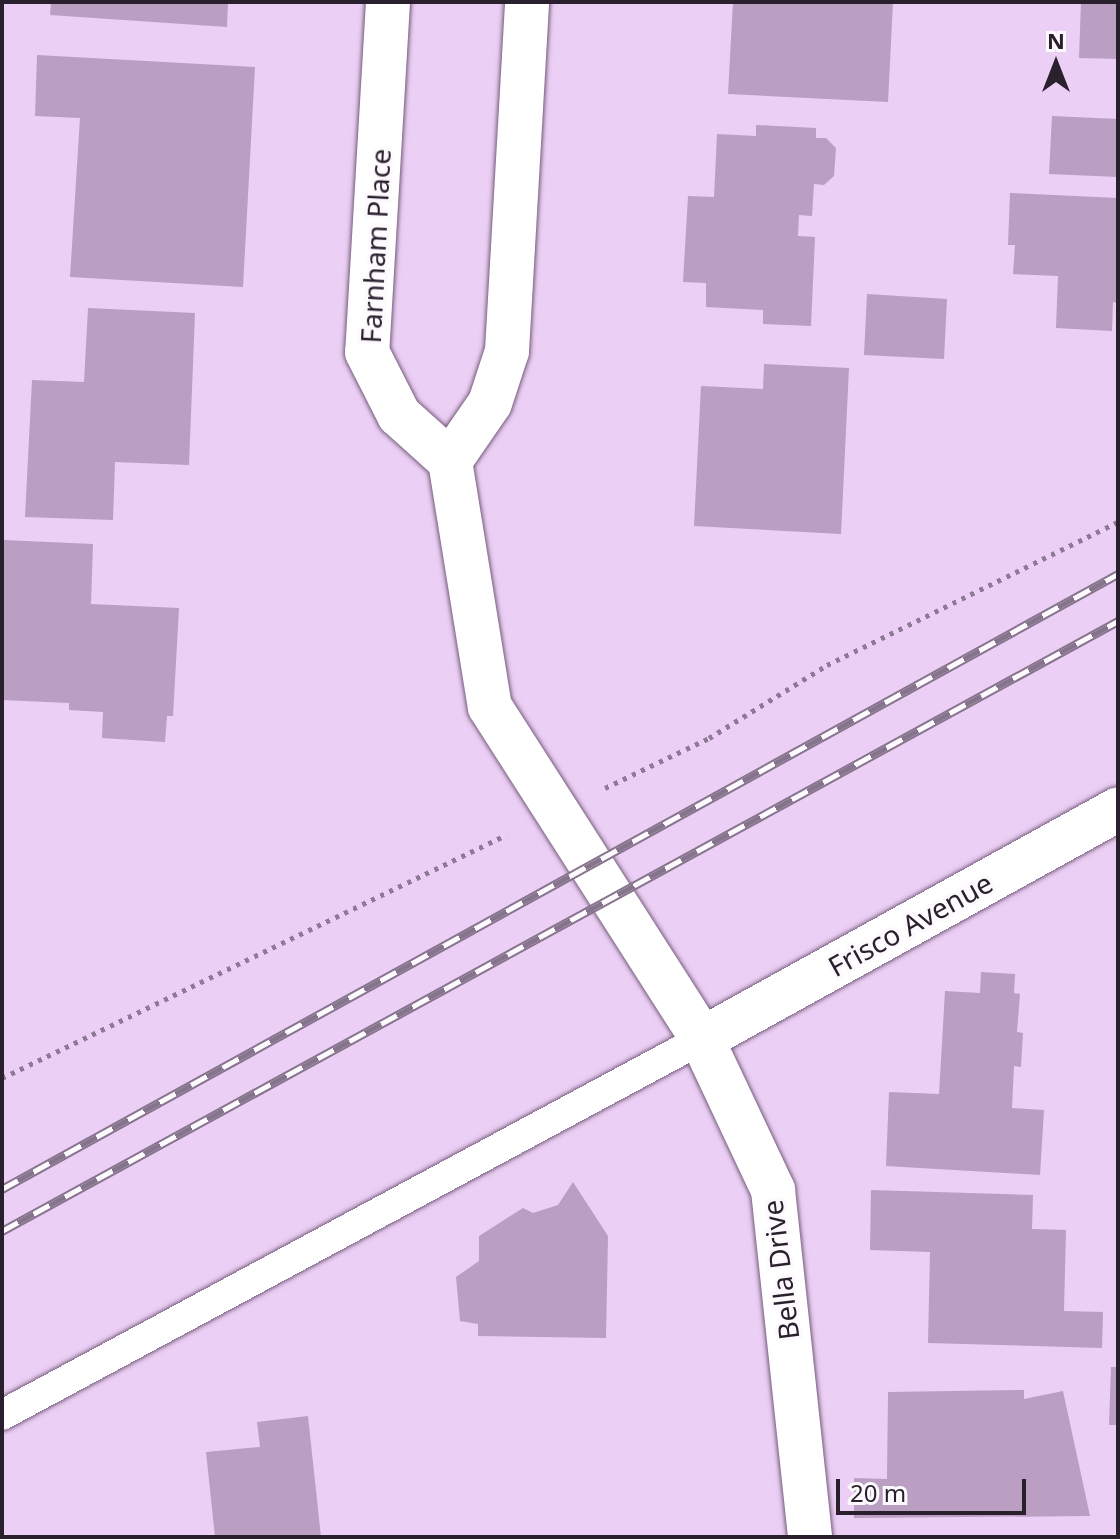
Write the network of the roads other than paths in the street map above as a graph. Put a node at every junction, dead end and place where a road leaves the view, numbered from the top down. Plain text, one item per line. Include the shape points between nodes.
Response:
1 (388, 2) edge
2 (527, 2) edge
3 (450, 461) junction
4 (1118, 809) edge
5 (702, 1039) junction
6 (2, 1415) edge
7 (810, 1537) edge

1 - 3 street, Farnham Place via 367,352 399,415
2 - 3 street via 507,351 490,403
3 - 5 street, Bella Drive via 490,707
4 - 5 street, Frisco Avenue
5 - 6 lane
5 - 7 street, Bella Drive via 773,1190

